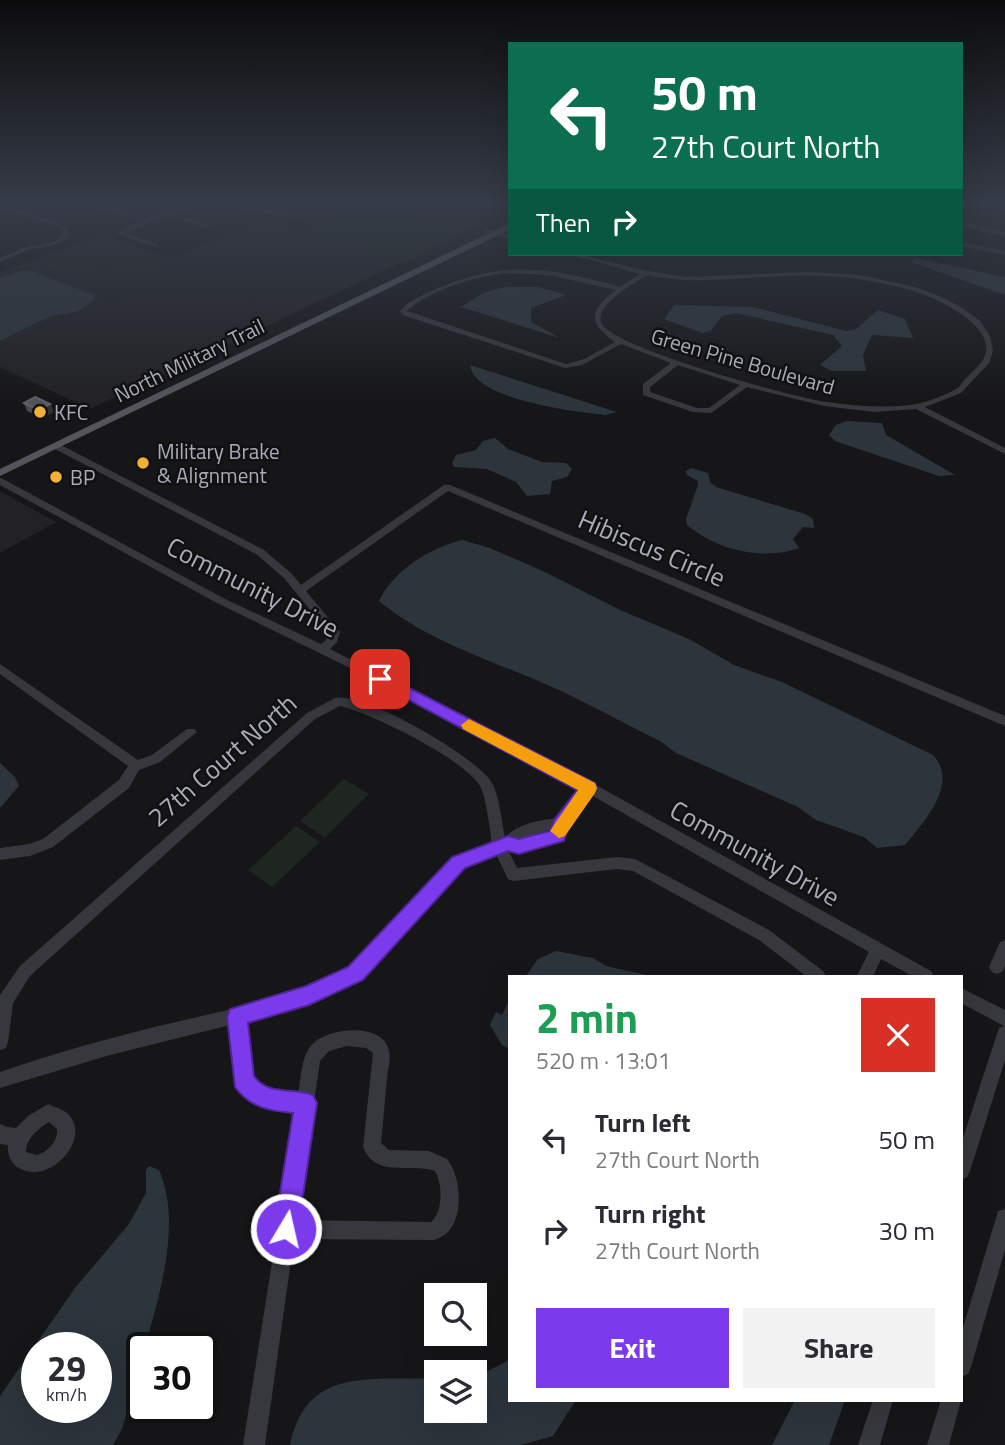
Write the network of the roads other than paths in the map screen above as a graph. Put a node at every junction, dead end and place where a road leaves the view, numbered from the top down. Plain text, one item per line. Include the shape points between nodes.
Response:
1 (416, 269) edge
2 (423, 269) edge
3 (628, 269) edge
4 (638, 269) edge
5 (508, 272) joint
6 (645, 274) junction
7 (654, 274) junction
8 (620, 289) junction
9 (286, 326) junction
10 (297, 330) junction
11 (620, 342) junction
12 (677, 362) junction
13 (747, 383) junction
14 (918, 407) junction
15 (56, 446) junction
16 (1005, 452) edge
17 (0, 462) edge
18 (0, 473) edge
19 (0, 481) edge
20 (300, 590) junction
21 (321, 650) junction
22 (0, 668) edge
23 (1005, 721) edge
24 (191, 732) dead end
25 (134, 766) junction
26 (589, 788) junction
27 (504, 846) junction
28 (0, 854) edge
29 (1005, 947) edge
30 (878, 950) junction
31 (997, 967) dead end
32 (817, 975) edge
33 (866, 975) edge
34 (924, 975) edge
35 (963, 996) edge
36 (237, 1017) junction
37 (1005, 1019) edge
38 (1005, 1034) edge
39 (0, 1042) edge
40 (0, 1080) edge
41 (306, 1103) junction
42 (0, 1133) edge
43 (18, 1137) dead end
44 (963, 1165) edge
45 (1005, 1218) edge
46 (286, 1229) junction
47 (963, 1360) edge
48 (882, 1402) edge
49 (950, 1402) edge
50 (254, 1445) edge
51 (869, 1445) edge
52 (938, 1445) edge

1 - 9 main road, North Military Trail
2 - 10 main road, North Military Trail
3 - 6 street, Green Pine Boulevard
4 - 7 street, Green Pine Boulevard
5 - 8 street via 555,272
5 - 11 street via 464,278 403,312 565,366 579,365
6 - 7 street, Green Pine Boulevard
6 - 8 street, Green Pine Boulevard
7 - 14 street, Green Pine Boulevard via 707,279 841,275 895,285 947,303 977,324 990,352 960,393
8 - 11 street, Green Pine Boulevard via 604,300 597,314 602,327
9 - 10 main road
9 - 17 main road, North Military Trail
10 - 15 main road, North Military Trail
11 - 12 street, Green Pine Boulevard
12 - 13 street, Green Pine Boulevard
12 - 13 street via 646,386 646,393 706,412 715,410
13 - 14 street, Green Pine Boulevard via 830,406
14 - 16 street
15 - 18 main road, North Military Trail
15 - 20 street via 244,542 275,563
19 - 21 street, Community Drive
20 - 21 street via 334,632
20 - 23 street, Hibiscus Circle via 447,487
21 - 26 street, Community Drive
22 - 25 street
24 - 25 street via 156,759
25 - 28 street via 124,784 48,843
26 - 27 street via 560,825 558,836 519,847
26 - 30 street, Community Drive
27 - 32 street, 27th Court North via 513,874 617,863 645,868 764,935
27 - 36 street via 459,862 355,974 309,995
27 - 39 street, 27th Court North via 487,785 475,770 359,704 329,704 25,971 5,1001
29 - 31 street
30 - 33 street
30 - 34 street, Community Drive
35 - 37 street
36 - 40 street via 48,1063
36 - 41 street via 243,1080 249,1088 268,1100
38 - 44 street
41 - 46 street
41 - 46 street via 312,1059 325,1042 335,1038 375,1043 381,1051 372,1147 384,1159 442,1165 448,1175 447,1211 443,1224 434,1231
42 - 43 street
45 - 47 street
46 - 50 street
48 - 51 street
49 - 52 street

